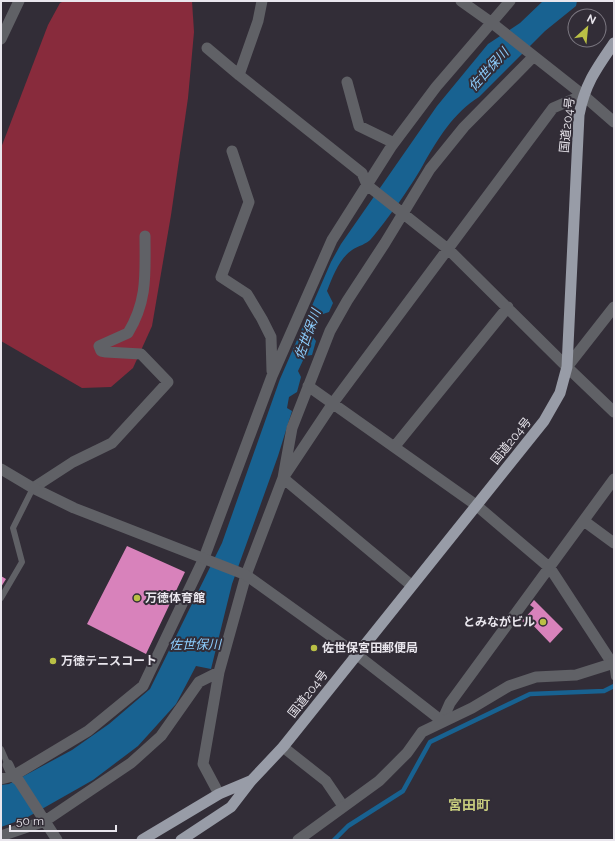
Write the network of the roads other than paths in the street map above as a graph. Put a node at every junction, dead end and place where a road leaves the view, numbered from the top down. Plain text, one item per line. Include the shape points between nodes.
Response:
1 (19, 1) edge
2 (262, 1) edge
3 (461, 1) edge
4 (510, 1) edge
5 (492, 23) junction
6 (1, 39) edge
7 (614, 43) edge
8 (207, 48) dead end
9 (529, 53) junction
10 (239, 76) junction
11 (346, 82) dead end
12 (583, 95) junction
13 (614, 122) edge
14 (394, 143) junction
15 (232, 151) dead end
16 (367, 185) junction
17 (402, 214) junction
18 (145, 236) dead end
19 (449, 250) junction
20 (508, 307) junction
21 (613, 311) edge
22 (567, 367) junction
23 (272, 376) junction
24 (308, 386) junction
25 (333, 403) junction
26 (614, 412) edge
27 (395, 446) junction
28 (1, 469) edge
29 (283, 478) junction
30 (614, 479) edge
31 (33, 488) junction
32 (476, 505) junction
33 (584, 521) junction
34 (614, 543) edge
35 (208, 559) junction
36 (550, 568) junction
37 (246, 575) junction
38 (411, 585) junction
39 (1, 598) edge
40 (356, 654) junction
41 (613, 663) edge
42 (219, 672) junction
43 (614, 676) edge
44 (442, 721) junction
45 (283, 747) junction
46 (1, 749) edge
47 (8, 765) joint
48 (1, 778) edge
49 (16, 778) junction
50 (250, 781) junction
51 (219, 794) junction
52 (343, 806) junction
53 (42, 817) junction
54 (1, 836) edge
55 (57, 840) edge
56 (142, 840) edge
57 (181, 840) edge
58 (298, 840) edge

1 - 6 street
2 - 10 street via 258,21
3 - 5 street
4 - 5 street
5 - 9 street
5 - 14 street via 436,87
7 - 12 highway, 国道204号 via 595,70
8 - 10 street
9 - 12 street
9 - 17 street via 430,169
10 - 16 street via 362,173
11 - 14 street via 359,126
12 - 13 street
12 - 19 street via 553,108
12 - 22 highway, 国道204号 via 579,115
14 - 16 street
15 - 23 street via 249,202 221,277 248,294 271,337
16 - 17 street
16 - 23 street via 332,240
17 - 19 street
17 - 24 street via 330,331
18 - 31 street via 145,286 142,305 128,334 99,346 106,352 141,354 168,382 112,443 72,462
19 - 20 street
19 - 25 street
20 - 22 street
20 - 27 street
21 - 22 street
22 - 26 street
22 - 32 highway, 国道204号 via 560,393 544,421
23 - 35 street
24 - 25 street
24 - 29 street via 292,428
25 - 27 street
25 - 29 street
27 - 32 street
28 - 31 street
29 - 37 street
29 - 38 street
30 - 33 street
31 - 35 street via 74,508
31 - 39 lane via 12,528 22,562
32 - 36 street
32 - 38 highway, 国道204号
33 - 34 street
33 - 36 street
35 - 37 street
35 - 49 street via 143,686 88,731
36 - 41 street
36 - 44 street via 450,703
37 - 40 street
37 - 42 street
38 - 40 highway, 国道204号
40 - 44 street
40 - 45 highway, 国道204号
41 - 43 lane
41 - 44 street via 576,675 536,677 509,686 472,708
42 - 51 street via 203,764
42 - 53 street via 199,682 161,736 132,763
44 - 52 street via 422,732 407,753 379,780
45 - 50 highway, 国道204号
45 - 52 street via 326,781
46 - 47 lane
47 - 49 street
48 - 49 street
49 - 53 street
50 - 51 highway, 国道204号
50 - 57 highway, 国道204号 via 231,807
51 - 56 highway, 国道204号
52 - 58 street
53 - 54 street
53 - 55 street

